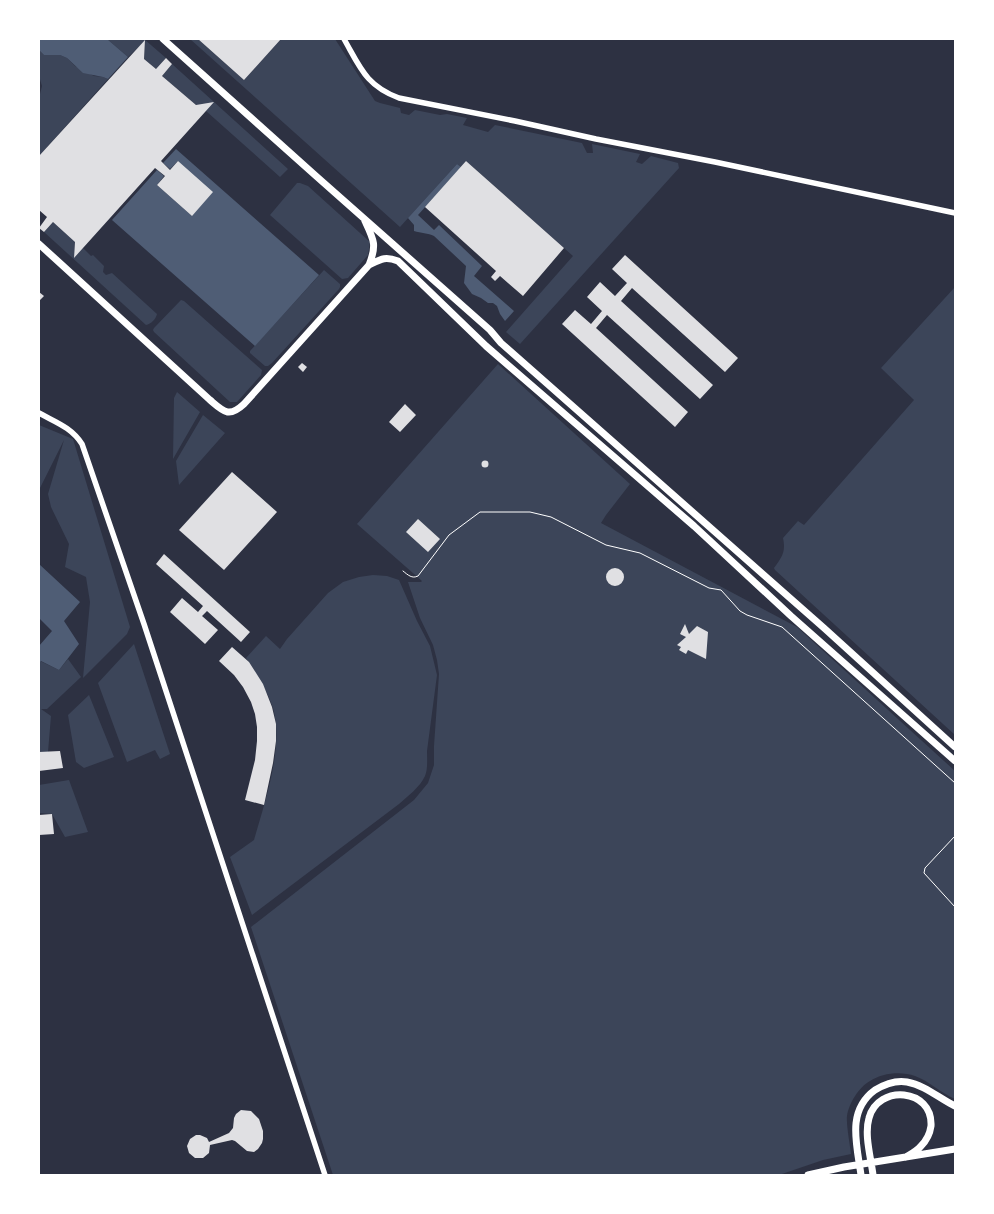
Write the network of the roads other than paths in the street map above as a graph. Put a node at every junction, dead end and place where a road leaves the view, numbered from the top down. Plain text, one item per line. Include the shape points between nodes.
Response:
1 (163, 39) edge
2 (344, 39) edge
3 (955, 213) edge
4 (364, 218) junction
5 (39, 244) edge
6 (369, 265) junction
7 (39, 413) edge
8 (955, 747) edge
9 (955, 761) edge
10 (955, 1106) edge
11 (955, 1149) edge
12 (904, 1157) junction
13 (325, 1175) edge
14 (808, 1175) edge
15 (861, 1175) edge
16 (873, 1175) edge

1 - 4 highway
2 - 3 main road via 363,73 374,85 399,98
4 - 6 highway via 374,245
4 - 8 highway
5 - 6 highway via 226,412 237,410 244,404
6 - 9 highway via 382,258 398,261 486,346 694,526
7 - 13 main road via 68,428 82,444
10 - 15 highway via 907,1082 894,1082 871,1093 856,1116
11 - 12 highway
12 - 14 highway
12 - 16 highway via 920,1148 930,1130 931,1120 924,1104 900,1094 878,1103 868,1120

